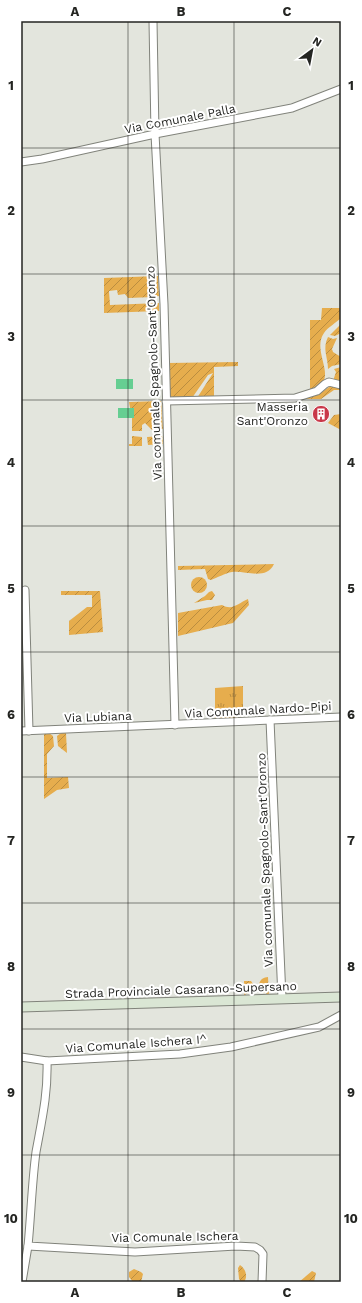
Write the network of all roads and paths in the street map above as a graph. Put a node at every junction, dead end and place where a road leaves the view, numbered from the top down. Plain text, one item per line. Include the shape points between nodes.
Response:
1 (153, 21) edge
2 (341, 89) edge
3 (155, 134) junction
4 (21, 162) edge
5 (341, 385) edge
6 (166, 401) junction
7 (25, 590) dead end
8 (341, 717) edge
9 (270, 720) junction
10 (175, 725) junction
11 (21, 731) edge
12 (29, 731) junction
13 (282, 998) junction
14 (341, 998) edge
15 (21, 1007) edge
16 (341, 1015) edge
17 (21, 1057) edge
18 (47, 1061) junction
19 (28, 1246) junction
20 (22, 1282) edge
21 (262, 1282) edge

1 - 3 street, Via comunale Spagnolo-Sant'Oronzo
2 - 3 street, Via Comunale Palla via 292,108
3 - 4 street, Via Comunale Palla
3 - 6 street, Via comunale Spagnolo-Sant'Oronzo
5 - 6 street via 330,382 317,391 295,398
6 - 10 street, Via comunale Spagnolo-Sant'Oronzo
7 - 12 street
8 - 9 street, Via Comunale Nardo-Pipi
9 - 10 street, Via Comunale Nardo-Pipi
9 - 13 street, Via comunale Spagnolo-Sant'Oronzo
10 - 12 street, Via Lubiana
11 - 12 street, Via Lubiana
13 - 14 main road, Strada Provinciale Casarano-Supersano
13 - 15 main road, Strada Provinciale Casarano-Supersano
16 - 18 street, Via Comunale Ischera I^ via 319,1027 180,1054
17 - 18 street
18 - 19 street via 46,1095 36,1153
19 - 20 street
19 - 21 street, Via Comunale Ischera via 135,1252 255,1247 263,1254

